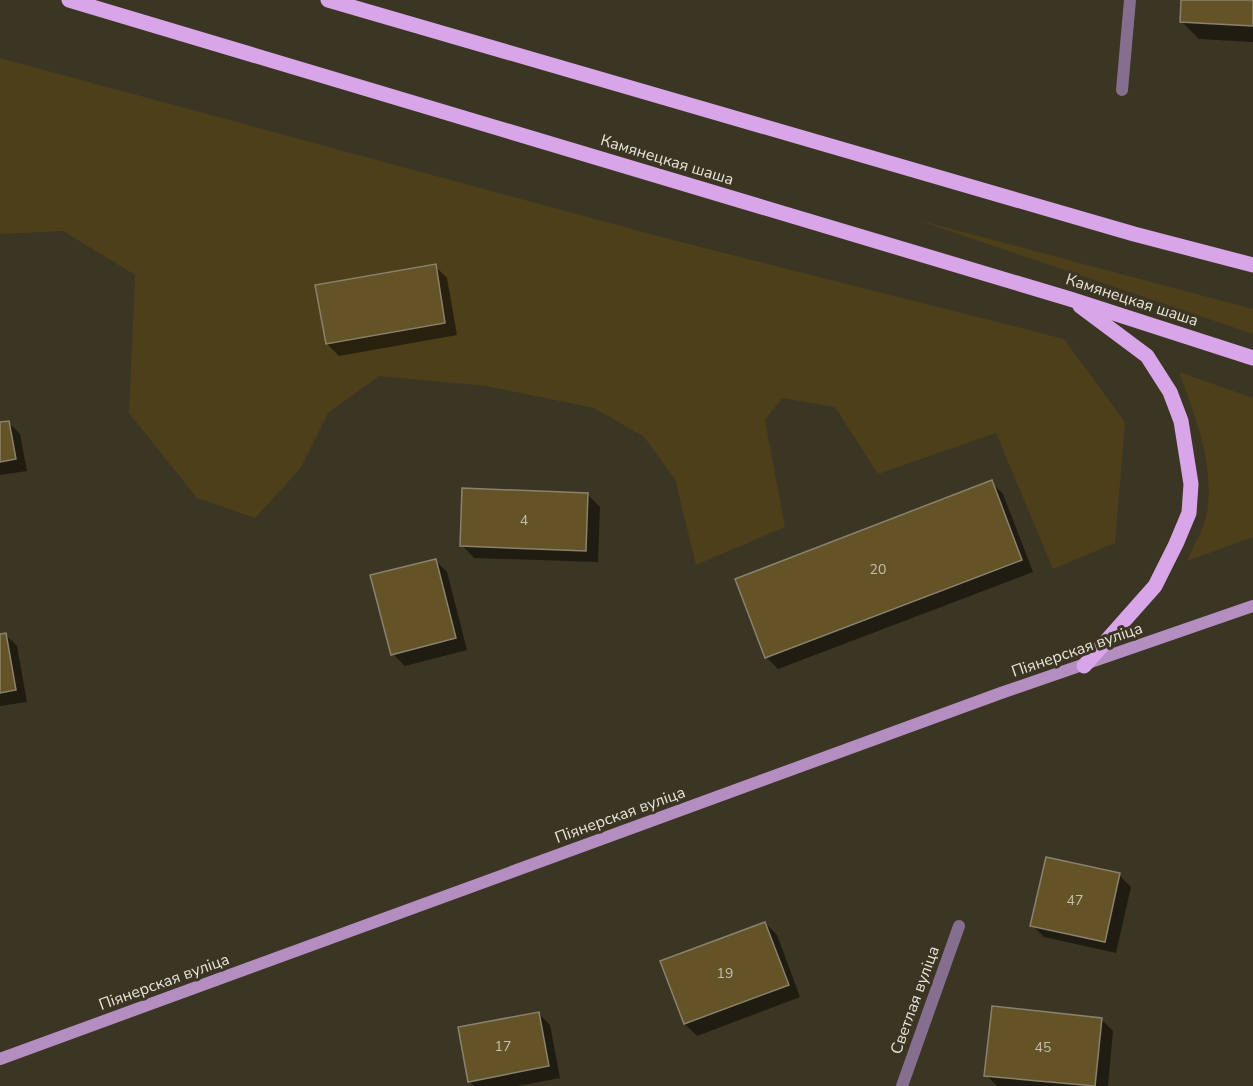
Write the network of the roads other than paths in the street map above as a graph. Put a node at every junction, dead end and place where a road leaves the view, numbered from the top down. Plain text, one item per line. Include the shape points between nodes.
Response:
1 (69, 0) edge
2 (328, 0) edge
3 (1130, 0) edge
4 (1122, 90) dead end
5 (1253, 265) edge
6 (1070, 299) junction
7 (1253, 358) edge
8 (1253, 606) edge
9 (1084, 666) junction
10 (959, 926) dead end
11 (0, 1059) edge
12 (902, 1086) edge

1 - 6 main road, Камянецкая шаша
2 - 5 main road
3 - 4 street
6 - 7 main road, Камянецкая шаша
6 - 9 main road via 1147,356 1170,392 1181,421 1191,484 1189,513 1155,586
8 - 9 main road, Піянерская вуліца
9 - 11 main road, Піянерская вуліца
10 - 12 street, Светлая вуліца

